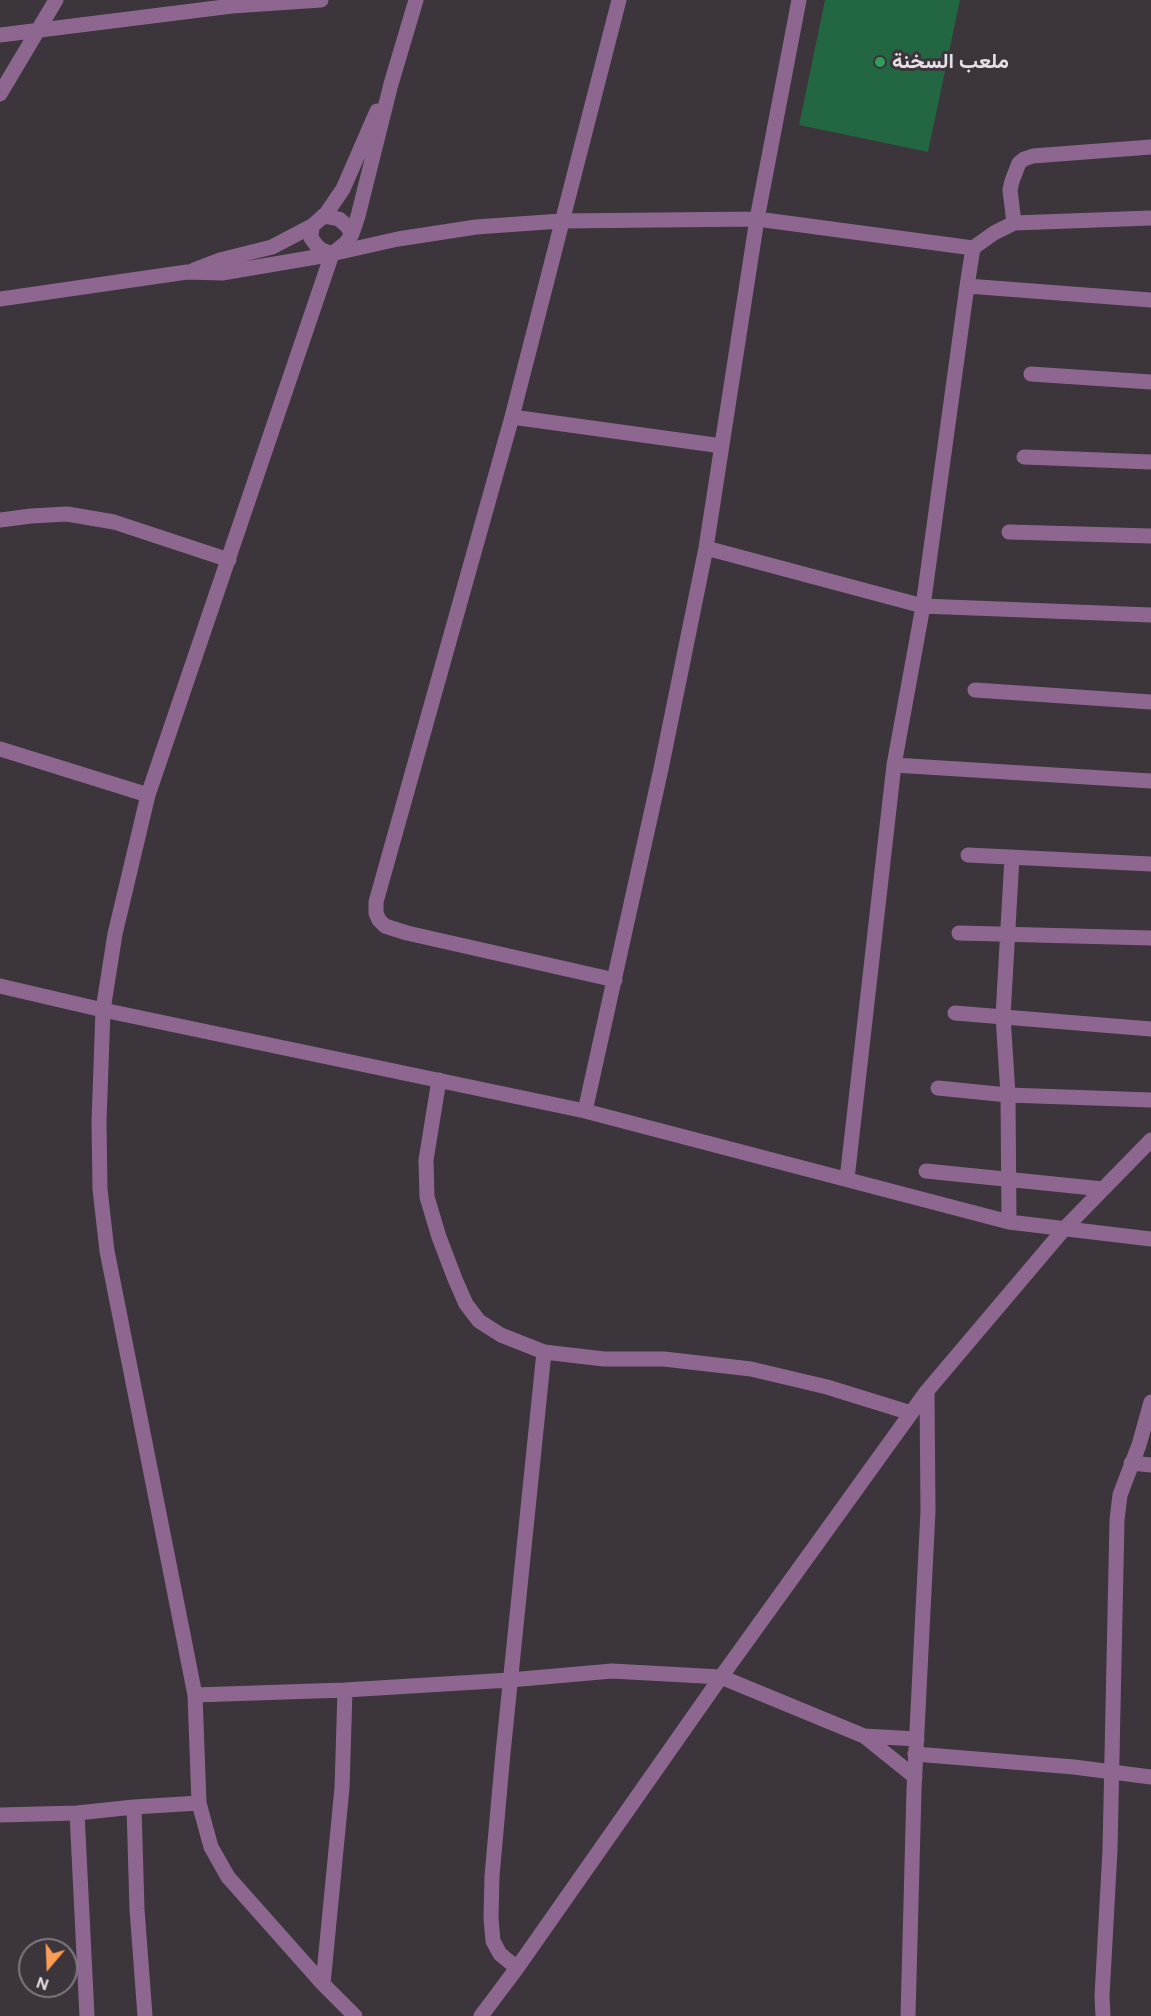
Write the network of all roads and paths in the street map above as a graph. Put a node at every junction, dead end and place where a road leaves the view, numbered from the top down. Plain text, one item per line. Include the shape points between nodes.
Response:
1 (56, 0) edge
2 (321, 0) edge
3 (416, 0) edge
4 (619, 0) edge
5 (800, 0) edge
6 (39, 29) junction
7 (0, 35) edge
8 (391, 84) junction
9 (0, 94) edge
10 (1151, 147) edge
11 (1151, 218) edge
12 (757, 219) junction
13 (317, 221) junction
14 (561, 221) junction
15 (1014, 223) junction
16 (352, 234) junction
17 (973, 248) junction
18 (332, 254) junction
19 (187, 272) junction
20 (968, 286) junction
21 (0, 299) edge
22 (1151, 300) edge
23 (1031, 374) dead end
24 (1151, 382) edge
25 (512, 417) junction
26 (722, 446) junction
27 (1024, 457) dead end
28 (1151, 462) edge
29 (0, 520) edge
30 (1009, 532) dead end
31 (1151, 536) edge
32 (706, 548) junction
33 (229, 560) junction
34 (923, 606) junction
35 (1151, 615) edge
36 (975, 690) dead end
37 (1151, 702) edge
38 (0, 749) edge
39 (894, 765) junction
40 (1151, 782) edge
41 (148, 795) junction
42 (968, 855) dead end
43 (1012, 857) junction
44 (1151, 864) edge
45 (959, 933) dead end
46 (1007, 935) junction
47 (1151, 938) edge
48 (615, 980) junction
49 (0, 986) edge
50 (103, 1010) junction
51 (954, 1013) dead end
52 (1003, 1016) junction
53 (1151, 1029) edge
54 (439, 1080) junction
55 (938, 1088) dead end
56 (1008, 1095) junction
57 (1151, 1100) edge
58 (585, 1111) junction
59 (1151, 1140) edge
60 (926, 1171) dead end
61 (847, 1179) junction
62 (1009, 1180) junction
63 (1103, 1189) junction
64 (1009, 1222) junction
65 (1065, 1228) junction
66 (1151, 1239) edge
67 (544, 1352) junction
68 (927, 1391) junction
69 (1151, 1402) edge
70 (911, 1413) junction
71 (1131, 1463) junction
72 (1151, 1465) edge
73 (721, 1677) junction
74 (510, 1680) junction
75 (345, 1690) junction
76 (195, 1695) junction
77 (864, 1736) junction
78 (916, 1739) junction
79 (915, 1754) junction
80 (1110, 1773) junction
81 (915, 1777) junction
82 (1151, 1777) edge
83 (199, 1803) junction
84 (134, 1807) junction
85 (77, 1813) junction
86 (0, 1815) edge
87 (517, 1968) junction
88 (323, 1984) junction
89 (87, 2016) edge
90 (145, 2016) edge
91 (355, 2016) edge
92 (481, 2016) edge
93 (908, 2016) edge
94 (1103, 2016) edge

1 - 6 street
2 - 6 street via 232,6
3 - 8 street
4 - 14 street
5 - 12 street
6 - 7 street
6 - 9 street
8 - 13 street via 344,189
8 - 16 street
10 - 15 street via 1024,159 1018,163 1010,190
11 - 15 street
12 - 14 street
12 - 17 street
12 - 26 street
13 - 16 street via 339,219
13 - 18 street via 311,238
13 - 19 street via 272,247
14 - 18 street via 476,227
14 - 25 street
15 - 17 street
16 - 18 street
17 - 20 street
18 - 19 street via 222,273
18 - 33 street
19 - 21 street
20 - 22 street
20 - 34 street
23 - 24 street
25 - 26 street
25 - 48 street via 376,913 385,926 407,933
26 - 32 street
27 - 28 street
29 - 33 street via 67,514 114,522
30 - 31 street
32 - 34 street
32 - 48 street
33 - 41 street
34 - 35 street
34 - 39 street
36 - 37 street
38 - 41 street
39 - 40 street
39 - 61 street
41 - 50 street via 115,934
42 - 43 street
43 - 44 street
43 - 46 street
45 - 46 street
46 - 47 street
46 - 52 street
48 - 58 street
49 - 50 street
50 - 54 street
50 - 76 street via 100,1189 107,1251
51 - 52 street
52 - 53 street
52 - 56 street
54 - 58 street
54 - 67 street via 426,1160 427,1197 439,1237 466,1304 478,1321
55 - 56 street
56 - 57 street
56 - 62 street
58 - 61 street
59 - 63 street
60 - 62 street
61 - 64 street
62 - 63 street
62 - 64 street
63 - 65 street
64 - 65 street
65 - 66 street
65 - 68 street
67 - 70 street via 751,1369
67 - 74 street
68 - 70 street
68 - 78 street via 928,1511
69 - 71 street
70 - 73 street
71 - 72 street
71 - 80 street via 1120,1495 1117,1520
73 - 74 street via 612,1671
73 - 77 street
73 - 87 street
74 - 75 street
74 - 87 street via 491,1918 496,1949
75 - 76 street
75 - 88 street via 342,1788
76 - 83 street
77 - 78 street
77 - 81 street
78 - 79 street
79 - 80 street
79 - 81 street
80 - 82 street
80 - 94 street
81 - 93 street
83 - 84 street
83 - 88 street via 211,1847 228,1877
84 - 85 street
84 - 90 street
85 - 86 street
85 - 89 street
87 - 92 street
88 - 91 street

